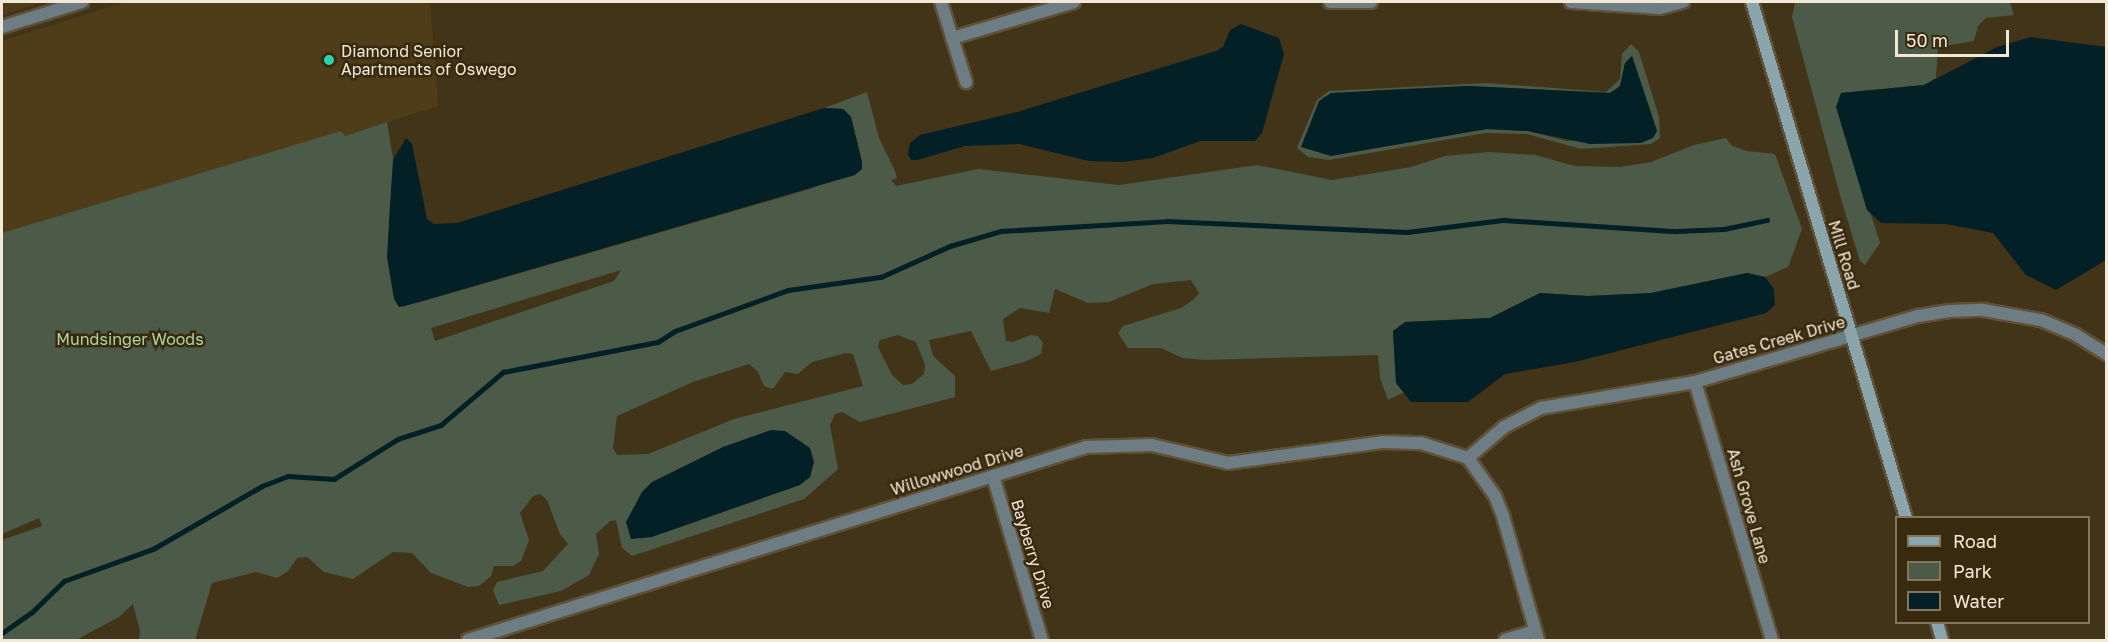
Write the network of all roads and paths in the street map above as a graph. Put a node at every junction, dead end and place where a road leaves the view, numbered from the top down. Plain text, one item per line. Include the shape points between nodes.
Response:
1 (82, 2) edge
2 (941, 2) edge
3 (1074, 2) edge
4 (1330, 2) edge
5 (1371, 2) edge
6 (1571, 2) edge
7 (1683, 2) edge
8 (1752, 2) edge
9 (1615, 3) edge
10 (1047, 5) edge
11 (2, 27) edge
12 (952, 38) junction
13 (966, 82) dead end
14 (1852, 336) junction
15 (2106, 354) edge
16 (1695, 382) junction
17 (1467, 458) junction
18 (993, 476) junction
19 (1905, 516) edge
20 (1938, 624) edge
21 (1536, 636) edge
22 (468, 640) edge
23 (1042, 640) edge
24 (1505, 640) edge
25 (1772, 640) edge
26 (1942, 640) edge

1 - 11 street
2 - 12 street
3 - 10 street
4 - 5 street
6 - 9 street
7 - 9 street via 1660,8
8 - 14 street, Mill Road
10 - 12 street
12 - 13 street
14 - 15 street, Gates Creek Drive via 1918,316 1983,310 2041,320
14 - 16 street, Gates Creek Drive
14 - 19 street, Mill Road
16 - 17 street, Gates Creek Drive via 1526,413
16 - 25 street, Ash Grove Lane
17 - 18 street, Willowwood Drive via 1421,443 1383,442 1228,463 1152,445 1107,444
17 - 21 street via 1495,496 1503,516
18 - 22 street, Willowwood Drive
18 - 23 street, Bayberry Drive
20 - 26 street
21 - 24 street

